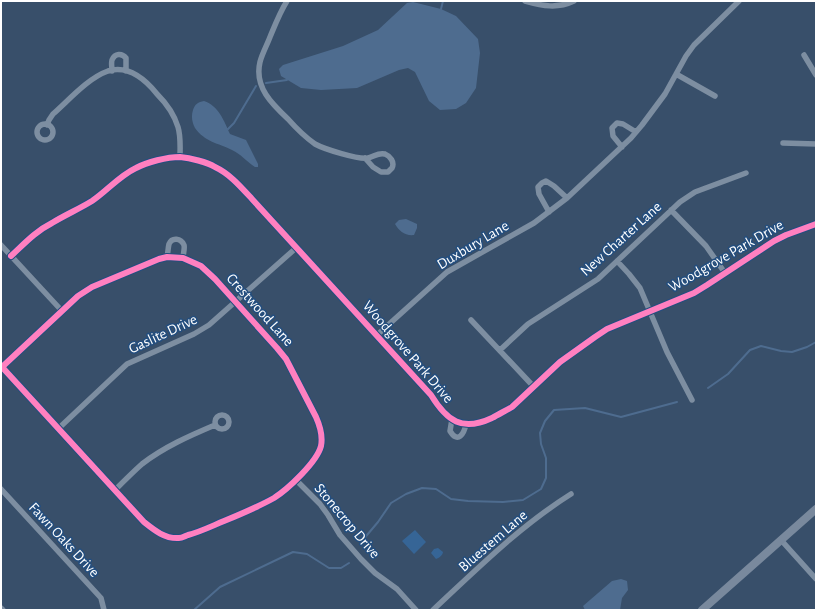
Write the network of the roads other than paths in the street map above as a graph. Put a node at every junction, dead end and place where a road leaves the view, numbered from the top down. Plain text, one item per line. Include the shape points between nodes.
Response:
1 (287, 1) edge
2 (525, 1) edge
3 (574, 1) edge
4 (739, 1) edge
5 (804, 56) dead end
6 (112, 71) junction
7 (126, 71) junction
8 (676, 74) junction
9 (816, 76) edge
10 (715, 96) dead end
11 (47, 125) dead end
12 (636, 132) junction
13 (783, 143) dead end
14 (816, 144) edge
15 (622, 146) junction
16 (180, 157) junction
17 (365, 158) junction
18 (746, 173) dead end
19 (567, 198) junction
20 (671, 210) junction
21 (549, 212) junction
22 (816, 224) edge
23 (1, 245) edge
24 (296, 248) junction
25 (11, 256) junction
26 (167, 257) junction
27 (183, 258) junction
28 (616, 261) junction
29 (725, 273) junction
30 (236, 302) junction
31 (62, 311) junction
32 (650, 311) junction
33 (471, 320) dead end
34 (377, 335) junction
35 (500, 350) junction
36 (1, 367) edge
37 (534, 387) junction
38 (692, 400) dead end
39 (452, 419) junction
40 (466, 424) junction
41 (215, 425) dead end
42 (59, 428) junction
43 (296, 480) junction
44 (1, 489) edge
45 (115, 490) junction
46 (571, 494) dead end
47 (816, 509) edge
48 (781, 540) junction
49 (816, 578) edge
50 (104, 610) edge
51 (416, 610) edge
52 (434, 610) edge
53 (702, 610) edge

1 - 17 street via 260,62 263,92 278,110 315,143 331,151
2 - 3 street via 543,6 556,6
4 - 8 street, Duxbury Lane via 694,45
5 - 9 street
6 - 7 street
6 - 7 street via 113,58 120,54 126,58
6 - 11 street via 88,82 53,114
7 - 16 street via 150,85 170,108 179,129
8 - 10 street
8 - 12 street, Duxbury Lane via 665,94
12 - 15 street, Duxbury Lane
12 - 15 street via 617,123 612,128 613,136
13 - 14 street
15 - 19 street, Duxbury Lane
16 - 24 street, Woodgrove Park Drive via 199,161 224,173 252,199
16 - 25 street, Woodgrove Park Drive via 155,160 135,168 100,196 40,230
17 - 17 street via 380,153 387,154 393,162 392,168 388,172 381,172
18 - 20 street, New Charter Lane via 695,192
19 - 21 street, Duxbury Lane
19 - 21 street via 546,181 542,183 538,187 539,194
20 - 28 street, New Charter Lane
20 - 29 street via 706,246
21 - 34 street, Duxbury Lane via 447,272
22 - 29 street, Woodgrove Park Drive via 774,241
23 - 25 street
24 - 30 street, Gaslite Drive
24 - 34 street, Woodgrove Park Drive
25 - 31 street
26 - 27 street, Crestwood Lane
26 - 27 street via 170,242 176,239 184,244
26 - 31 street, Crestwood Lane via 92,287
27 - 30 street, Crestwood Lane via 201,266
28 - 32 street via 640,288
28 - 35 street, New Charter Lane via 598,279 528,324
29 - 32 street, Woodgrove Park Drive via 694,293
30 - 42 street, Gaslite Drive via 194,334 127,364
30 - 43 street, Crestwood Lane via 286,359 320,426 321,447 316,457
31 - 36 street, Crestwood Lane
32 - 37 street, Woodgrove Park Drive via 617,324 595,337 560,362
32 - 38 street via 667,352
33 - 35 street
34 - 39 street, Woodgrove Park Drive via 431,395 442,411
35 - 37 street
36 - 42 street, Crestwood Lane
37 - 40 street, Woodgrove Park Drive via 506,411 475,424
39 - 40 street, Woodgrove Park Drive
39 - 40 street, Woodgrove Park Drive via 450,431 454,436 464,434
41 - 45 street via 156,454
42 - 45 street, Crestwood Lane
43 - 45 street, Crestwood Lane via 276,497 260,505 204,530 179,538 154,531
43 - 51 street, Stonecrop Drive via 320,504 340,535 361,559 397,589
44 - 50 street, Fawn Oaks Drive via 101,598
46 - 52 street, Bluestem Lane via 504,544
47 - 48 main road
48 - 49 street
48 - 53 main road

